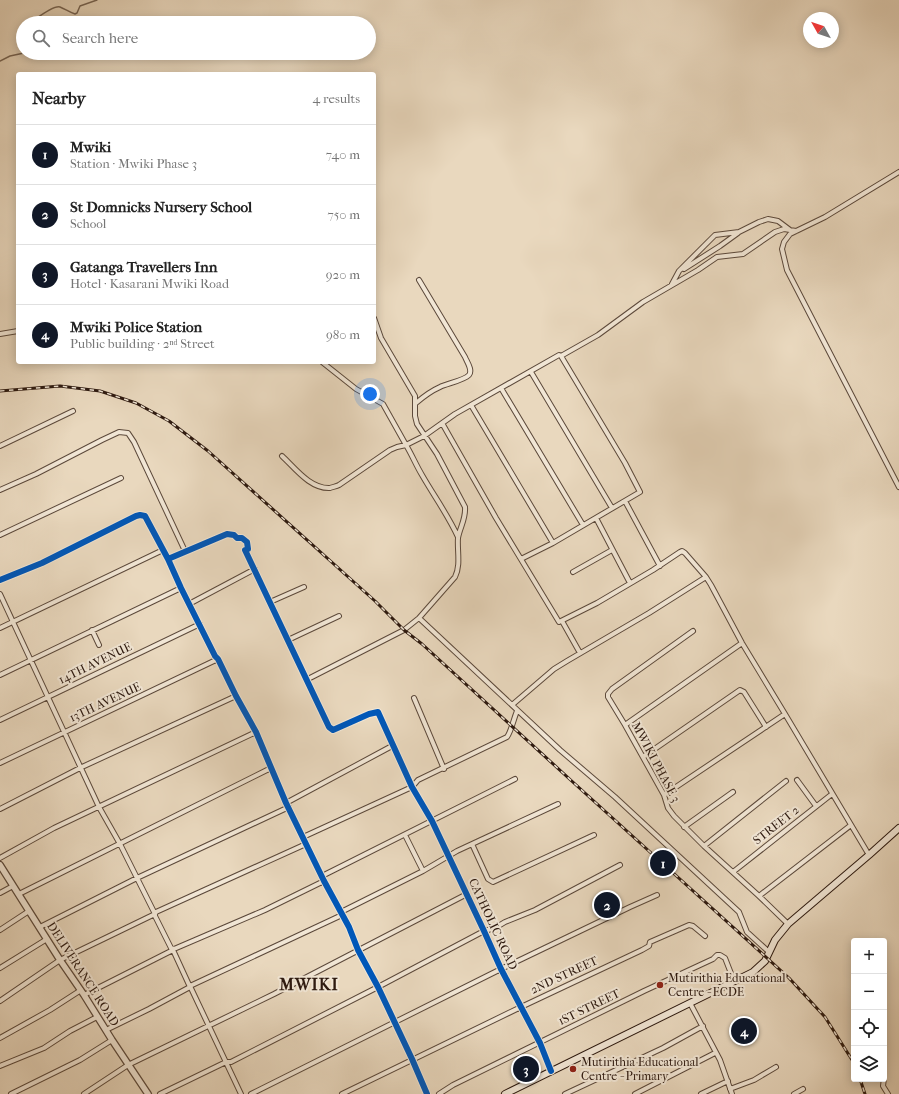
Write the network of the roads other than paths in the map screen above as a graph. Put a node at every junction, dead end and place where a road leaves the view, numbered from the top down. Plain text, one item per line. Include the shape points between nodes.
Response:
1 (899, 172) edge
2 (793, 231) junction
3 (739, 232) junction
4 (678, 272) junction
5 (419, 280) dead end
6 (672, 285) junction
7 (376, 324) edge
8 (16, 331) edge
9 (0, 334) edge
10 (561, 356) junction
11 (325, 364) edge
12 (531, 372) junction
13 (501, 388) junction
14 (416, 403) junction
15 (472, 405) junction
16 (73, 411) dead end
17 (442, 423) junction
18 (424, 436) junction
19 (406, 445) junction
20 (0, 446) edge
21 (282, 456) dead end
22 (121, 478) dead end
23 (899, 487) edge
24 (0, 490) edge
25 (625, 501) junction
26 (612, 508) junction
27 (596, 518) junction
28 (583, 525) junction
29 (0, 535) edge
30 (458, 537) junction
31 (553, 543) junction
32 (163, 550) junction
33 (612, 550) junction
34 (185, 552) junction
35 (168, 559) junction
36 (521, 559) junction
37 (660, 566) junction
38 (255, 570) junction
39 (573, 572) dead end
40 (706, 577) junction
41 (0, 580) edge
42 (630, 583) junction
43 (304, 587) dead end
44 (181, 588) junction
45 (0, 594) edge
46 (270, 602) junction
47 (189, 604) junction
48 (339, 616) dead end
49 (419, 618) junction
50 (562, 621) junction
51 (12, 622) junction
52 (200, 624) junction
53 (0, 628) edge
54 (92, 630) junction
55 (693, 631) dead end
56 (288, 640) junction
57 (742, 643) junction
58 (99, 645) dead end
59 (580, 653) junction
60 (218, 659) junction
61 (31, 662) junction
62 (0, 675) edge
63 (306, 680) junction
64 (48, 696) junction
65 (236, 696) junction
66 (414, 698) dead end
67 (512, 705) junction
68 (518, 711) junction
69 (785, 714) junction
70 (0, 720) edge
71 (625, 725) junction
72 (766, 727) junction
73 (64, 732) junction
74 (256, 732) junction
75 (392, 746) junction
76 (643, 757) junction
77 (0, 763) edge
78 (82, 767) junction
79 (271, 768) junction
80 (444, 769) junction
81 (515, 779) dead end
82 (797, 780) dead end
83 (786, 781) dead end
84 (412, 787) junction
85 (733, 792) dead end
86 (832, 794) junction
87 (664, 795) junction
88 (286, 802) junction
89 (558, 804) dead end
90 (816, 806) junction
91 (99, 807) junction
92 (288, 807) junction
93 (0, 809) edge
94 (432, 821) junction
95 (851, 825) junction
96 (684, 827) junction
97 (899, 828) edge
98 (405, 835) junction
99 (594, 835) dead end
100 (303, 837) junction
101 (120, 844) junction
102 (306, 844) junction
103 (472, 844) junction
104 (704, 846) junction
105 (869, 856) junction
106 (448, 857) junction
107 (0, 858) edge
108 (0, 865) edge
109 (620, 865) dead end
110 (423, 871) junction
111 (733, 872) junction
112 (137, 878) junction
113 (323, 878) junction
114 (13, 886) junction
115 (0, 893) edge
116 (19, 894) junction
117 (467, 894) junction
118 (657, 895) dead end
119 (759, 896) junction
120 (29, 911) junction
121 (155, 914) junction
122 (342, 914) junction
123 (788, 924) junction
124 (40, 927) junction
125 (0, 930) edge
126 (484, 931) junction
127 (705, 936) dead end
128 (46, 939) junction
129 (172, 949) junction
130 (358, 950) junction
131 (769, 952) junction
132 (60, 960) junction
133 (0, 968) edge
134 (501, 969) junction
135 (734, 981) junction
136 (190, 986) junction
137 (378, 987) junction
138 (82, 993) junction
139 (0, 1001) edge
140 (690, 1003) junction
141 (521, 1007) junction
142 (97, 1017) junction
143 (394, 1022) junction
144 (208, 1025) junction
145 (703, 1026) junction
146 (106, 1030) junction
147 (0, 1038) edge
148 (112, 1040) junction
149 (540, 1043) junction
150 (716, 1054) junction
151 (412, 1060) junction
152 (226, 1062) junction
153 (128, 1065) junction
154 (0, 1066) edge
155 (776, 1067) dead end
156 (551, 1071) junction
157 (728, 1081) junction
158 (884, 1082) edge
159 (730, 1089) junction
160 (803, 1089) dead end
161 (146, 1093) edge
162 (11, 1094) edge
163 (84, 1094) edge
164 (160, 1094) edge
165 (241, 1094) edge
166 (251, 1094) edge
167 (342, 1094) edge
168 (427, 1094) edge
169 (439, 1094) edge
170 (505, 1094) edge
171 (564, 1094) edge
172 (635, 1094) edge
173 (701, 1094) edge
174 (732, 1094) edge
175 (794, 1094) edge
176 (888, 1094) edge

1 - 2 street via 825,216
2 - 3 street via 778,221 768,219
2 - 6 street via 784,229 775,232 743,254 716,257
2 - 23 street via 782,249 787,270
3 - 4 street
3 - 4 street via 715,235
4 - 6 street
5 - 14 street via 465,357 470,371 465,378 440,387
6 - 10 street via 643,302 598,335
7 - 14 street via 381,338 415,396
8 - 9 street
10 - 12 street
10 - 25 street via 640,491
11 - 19 street via 356,389 383,404
12 - 13 street
12 - 26 street
13 - 15 street
13 - 28 street
14 - 18 street via 415,416
15 - 17 street
15 - 31 street
16 - 20 street
17 - 18 street
17 - 36 street
18 - 19 street
18 - 30 street via 437,454 465,507 466,514
19 - 21 street via 390,450 339,485 330,488 314,484
19 - 30 street
22 - 29 street
24 - 34 street via 119,432 128,433
25 - 26 street
25 - 37 street
26 - 27 street
27 - 28 street
27 - 33 street
28 - 31 street
30 - 49 street via 458,571
31 - 36 street
32 - 35 street
32 - 41 street via 147,518 140,515 42,563
32 - 51 street
33 - 39 street
33 - 42 street
34 - 35 street
34 - 38 street via 230,534 247,542 248,549 245,550
35 - 44 street
36 - 50 street via 558,621
37 - 40 street via 680,552 684,552
37 - 42 street
38 - 46 street
38 - 47 street
40 - 57 street
40 - 59 street
42 - 50 street
43 - 46 street
44 - 47 street
44 - 54 street
45 - 51 street
46 - 56 street
47 - 52 street
48 - 56 street
49 - 63 street via 404,630
49 - 67 street
50 - 59 street
51 - 53 street
51 - 61 street
52 - 60 street
52 - 64 street, 14TH AVENUE
54 - 58 street
54 - 61 street
55 - 71 street, MWIKI PHASE 3 via 610,691 608,698
56 - 63 street
57 - 69 street
57 - 71 street
59 - 67 street via 554,669
60 - 65 street
60 - 73 street, 13TH AVENUE
61 - 62 street
61 - 64 street
63 - 75 street, CATHOLIC ROAD via 331,729 378,712
64 - 70 street, 14TH AVENUE
64 - 73 street
65 - 74 street
65 - 78 street
66 - 80 street
67 - 68 street
68 - 80 street via 510,734
68 - 131 street via 739,912 746,932
69 - 72 street
69 - 86 street
71 - 76 street, MWIKI PHASE 3
72 - 76 street via 744,692 740,690
72 - 87 street
73 - 77 street, 13TH AVENUE
73 - 78 street
74 - 79 street
74 - 91 street
75 - 84 street, CATHOLIC ROAD
75 - 88 street
76 - 87 street, MWIKI PHASE 3
78 - 91 street
78 - 93 street
79 - 88 street
79 - 101 street
80 - 84 street via 418,780
81 - 94 street
82 - 90 street
83 - 104 street
84 - 94 street, CATHOLIC ROAD
84 - 100 street
85 - 96 street
86 - 90 street, STREET 2
86 - 95 street
87 - 96 street, MWIKI PHASE 3 via 668,808
88 - 92 street
89 - 103 street
90 - 111 street, STREET 2
91 - 101 street
91 - 107 street
92 - 100 street
92 - 112 street
94 - 98 street
94 - 106 street, CATHOLIC ROAD
95 - 105 street
95 - 119 street
96 - 104 street, MWIKI PHASE 3
97 - 105 main road
98 - 110 street
98 - 113 street
99 - 103 street via 493,882 488,879
100 - 102 street
101 - 112 street
101 - 116 street
102 - 113 street
102 - 121 street
103 - 106 street
104 - 111 street, MWIKI PHASE 3
105 - 123 main road
106 - 110 street
106 - 117 street, CATHOLIC ROAD
108 - 114 street, DELIVERANCE ROAD
109 - 126 street via 535,910
110 - 122 street
111 - 119 street, MWIKI PHASE 3
112 - 121 street
112 - 124 street
113 - 122 street
113 - 129 street via 258,913
114 - 115 street
114 - 116 street, DELIVERANCE ROAD
116 - 120 street, DELIVERANCE ROAD
117 - 126 street, CATHOLIC ROAD
117 - 130 street
118 - 134 street
119 - 123 street, MWIKI PHASE 3
120 - 124 street, DELIVERANCE ROAD
120 - 125 street
121 - 129 street
121 - 132 street
122 - 130 street
122 - 136 street
123 - 131 main road
124 - 128 street, DELIVERANCE ROAD
126 - 134 street, CATHOLIC ROAD
126 - 137 street
127 - 141 street, 2ND STREET via 689,925
128 - 132 street, DELIVERANCE ROAD
128 - 133 street
129 - 136 street
129 - 138 street
130 - 137 street
130 - 144 street
131 - 135 main road via 757,969
132 - 138 street, DELIVERANCE ROAD
132 - 139 street
134 - 141 street, CATHOLIC ROAD
134 - 143 street
135 - 140 main road
135 - 149 street, 1ST STREET via 725,958 720,954
136 - 144 street
136 - 146 street
137 - 143 street
137 - 152 street via 231,1062
138 - 142 street, DELIVERANCE ROAD
138 - 147 street
140 - 145 street
140 - 156 main road
141 - 149 street, CATHOLIC ROAD
141 - 151 street, 2ND STREET
142 - 146 street, DELIVERANCE ROAD
142 - 154 street via 44,1048
143 - 151 street
143 - 166 street
144 - 152 street
144 - 153 street
145 - 150 street
145 - 171 street via 663,1048
146 - 148 street, DELIVERANCE ROAD
148 - 153 street, DELIVERANCE ROAD
148 - 162 street via 80,1060
149 - 156 street, CATHOLIC ROAD
149 - 169 street, 1ST STREET via 452,1085
150 - 157 street
150 - 172 street
151 - 167 street, 2ND STREET
151 - 168 street
152 - 164 street
152 - 165 street
153 - 161 street, DELIVERANCE ROAD
153 - 163 street
155 - 159 street via 754,1080
156 - 170 main road
157 - 159 street
157 - 173 street
158 - 176 street
159 - 174 street
160 - 175 street

